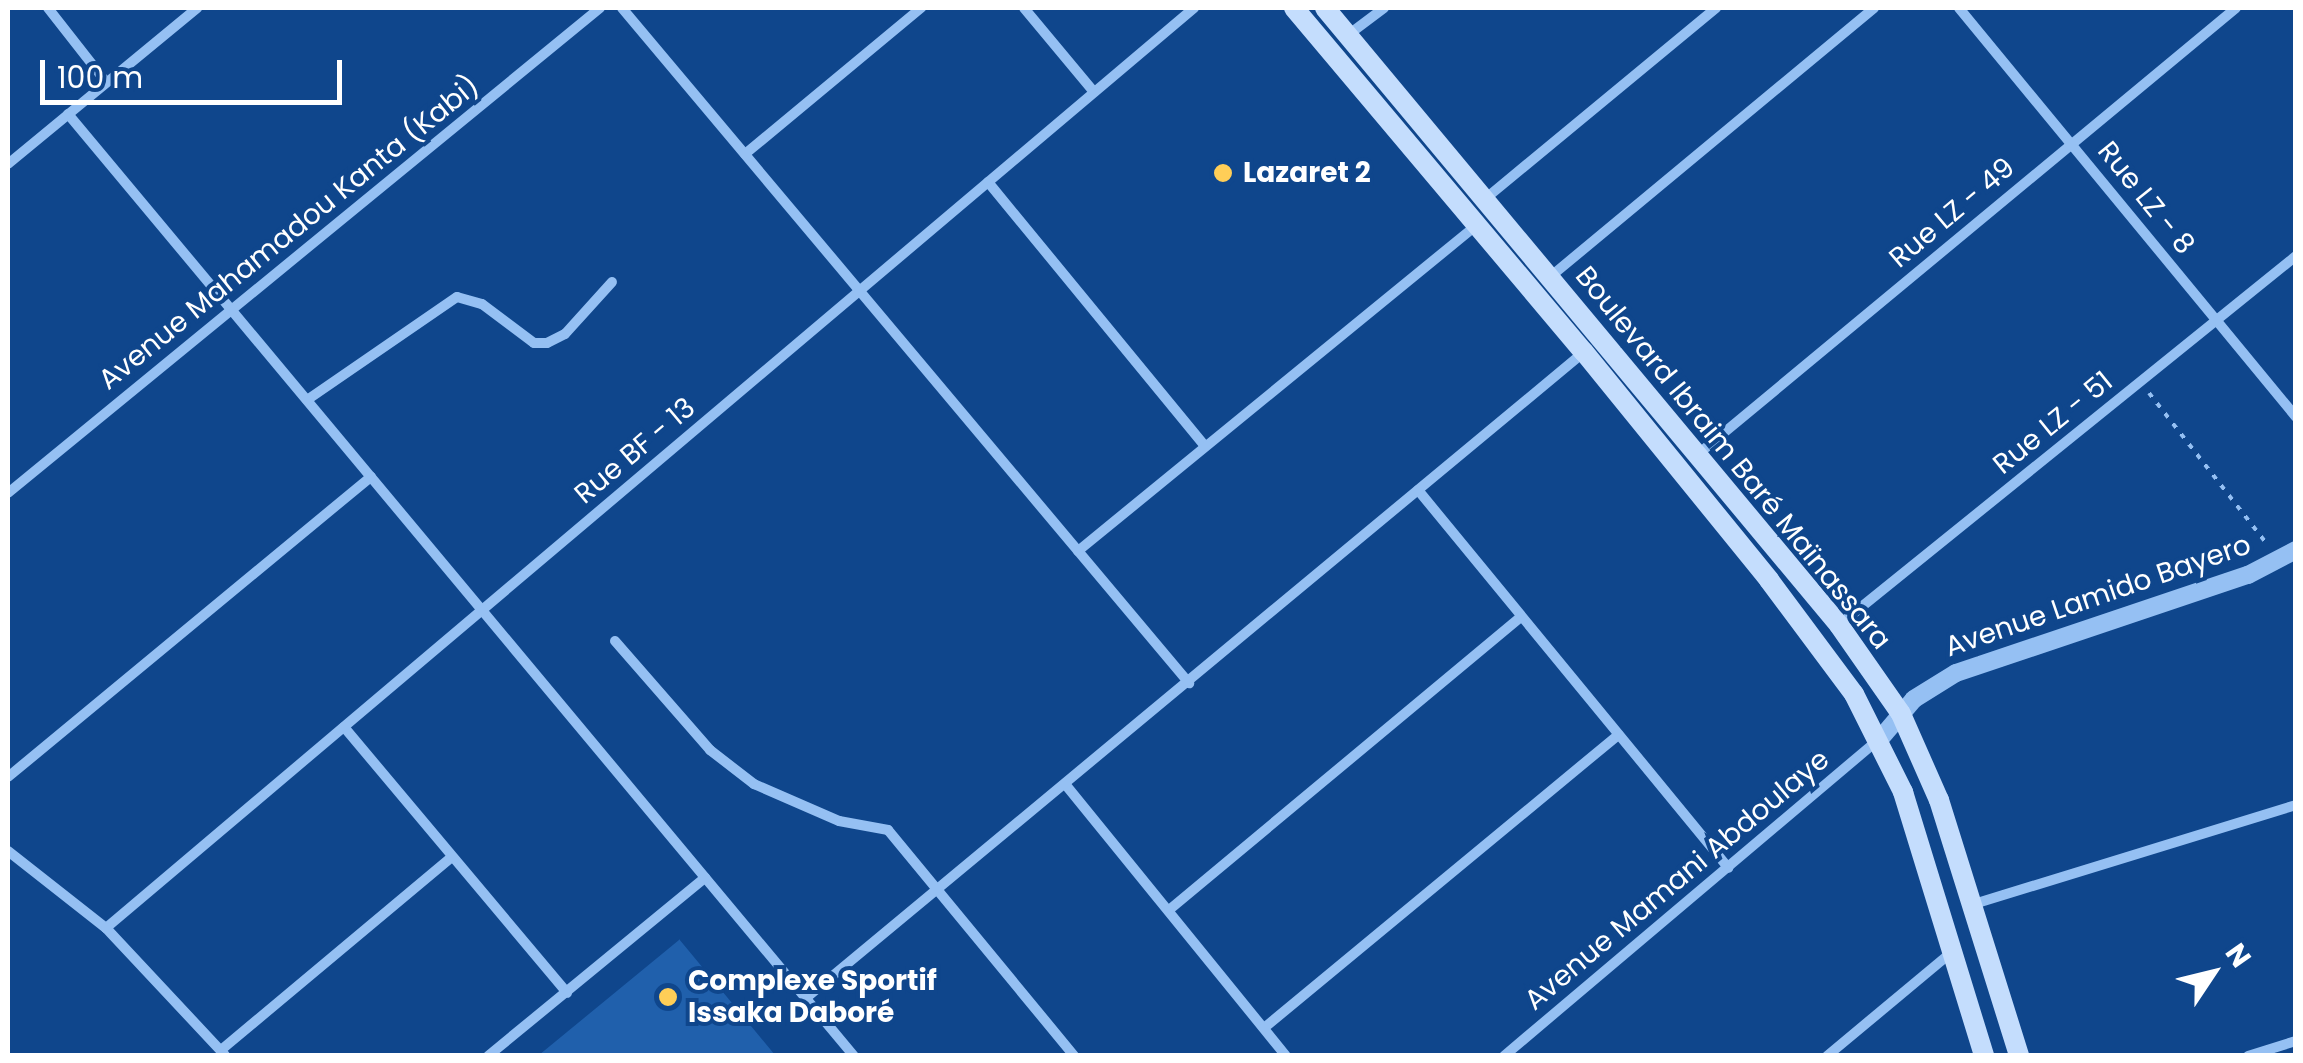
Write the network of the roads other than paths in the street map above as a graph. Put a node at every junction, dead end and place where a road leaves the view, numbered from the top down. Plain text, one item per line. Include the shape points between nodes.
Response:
1 (48, 8) edge
2 (196, 8) edge
3 (600, 8) edge
4 (622, 8) edge
5 (920, 8) edge
6 (1024, 8) edge
7 (1194, 8) edge
8 (1294, 8) edge
9 (1325, 8) edge
10 (1384, 8) edge
11 (1716, 8) edge
12 (1874, 8) edge
13 (1960, 8) edge
14 (2236, 8) edge
15 (1348, 35) junction
16 (106, 82) junction
17 (1094, 92) junction
18 (68, 114) junction
19 (2072, 142) junction
20 (744, 154) junction
21 (8, 164) edge
22 (988, 182) junction
23 (1485, 199) junction
24 (1478, 224) junction
25 (2296, 256) edge
26 (1550, 277) junction
27 (612, 282) dead end
28 (860, 290) junction
29 (231, 310) junction
30 (2216, 320) junction
31 (1584, 352) junction
32 (307, 400) junction
33 (2296, 417) edge
34 (1205, 446) junction
35 (1697, 454) junction
36 (371, 477) junction
37 (1418, 490) junction
38 (8, 493) edge
39 (1078, 551) junction
40 (2287, 555) edge
41 (482, 610) junction
42 (1521, 617) junction
43 (1839, 625) junction
44 (615, 640) dead end
45 (1189, 683) junction
46 (1901, 714) junction
47 (344, 726) junction
48 (1618, 734) junction
49 (1880, 739) junction
50 (8, 777) edge
51 (1065, 784) junction
52 (2296, 806) edge
53 (8, 851) edge
54 (452, 857) junction
55 (1728, 868) junction
56 (705, 878) junction
57 (938, 889) junction
58 (1974, 904) junction
59 (1169, 910) junction
60 (106, 928) junction
61 (1953, 951) junction
62 (567, 993) junction
63 (806, 998) junction
64 (1264, 1028) junction
65 (2296, 1041) edge
66 (223, 1053) edge
67 (1505, 1055) edge
68 (488, 1056) edge
69 (854, 1056) edge
70 (1074, 1056) edge
71 (1286, 1056) edge
72 (1827, 1056) edge
73 (1984, 1056) edge
74 (2020, 1056) edge
75 (2248, 1056) edge

1 - 16 street
2 - 16 street
3 - 29 street, Avenue Mahamadou Kanta (Kabi)
4 - 20 street
5 - 20 street
6 - 17 street
7 - 17 street, Rue BF - 13
8 - 24 main road, Boulevard Ibraim Baré Maïnassara
9 - 15 main road, Boulevard Ibraim Baré Maïnassara
10 - 15 street
11 - 23 street
12 - 26 street
13 - 19 street, Rue LZ - 8
14 - 19 street, Rue LZ - 49
15 - 23 main road, Boulevard Ibraim Baré Maïnassara
16 - 18 street
17 - 22 street, Rue BF - 13
18 - 21 street
18 - 29 street
19 - 30 street, Rue LZ - 8
19 - 35 street, Rue LZ - 49
20 - 28 street
22 - 28 street, Rue BF - 13
22 - 34 street
23 - 26 main road, Boulevard Ibraim Baré Maïnassara
24 - 31 main road, Boulevard Ibraim Baré Maïnassara
24 - 34 street
25 - 30 street, Rue LZ - 51
26 - 35 main road, Boulevard Ibraim Baré Maïnassara
27 - 32 street via 565,334 548,343 534,343 482,304 456,297
28 - 39 street
28 - 41 street, Rue BF - 13
29 - 32 street
29 - 38 street, Avenue Mahamadou Kanta (Kabi)
30 - 33 street, Rue LZ - 8
30 - 43 street, Rue LZ - 51
31 - 37 street
31 - 49 main road, Boulevard Ibraim Baré Maïnassara via 1789,605
32 - 36 street
34 - 39 street
35 - 43 main road, Boulevard Ibraim Baré Maïnassara
36 - 41 street
36 - 50 street
37 - 42 street
37 - 45 street
39 - 45 street
40 - 46 street, Avenue Lamido Bayero via 2248,575 1956,673 1931,685
41 - 47 street, Rue BF - 13
41 - 56 street
42 - 48 street
42 - 59 street
43 - 46 main road, Boulevard Ibraim Baré Maïnassara
44 - 57 street via 710,750 754,784 839,822 888,830
45 - 51 street
46 - 49 street, Avenue Lamido Bayero
46 - 58 main road, Boulevard Ibraim Baré Maïnassara
47 - 54 street
47 - 60 street, Rue BF - 13
48 - 55 street
48 - 64 street
49 - 55 street, Avenue Mamani Abdoulaye
49 - 61 main road, Boulevard Ibraim Baré Maïnassara
51 - 57 street
51 - 59 street
52 - 58 street
53 - 60 street
54 - 62 street
54 - 66 street
55 - 67 street, Avenue Mamani Abdoulaye
56 - 62 street
56 - 63 street
57 - 63 street
57 - 70 street
58 - 74 main road, Boulevard Ibraim Baré Maïnassara
59 - 64 street
60 - 66 street
61 - 72 street
61 - 73 main road, Boulevard Ibraim Baré Maïnassara
62 - 68 street
63 - 69 street
64 - 71 street
65 - 75 street

